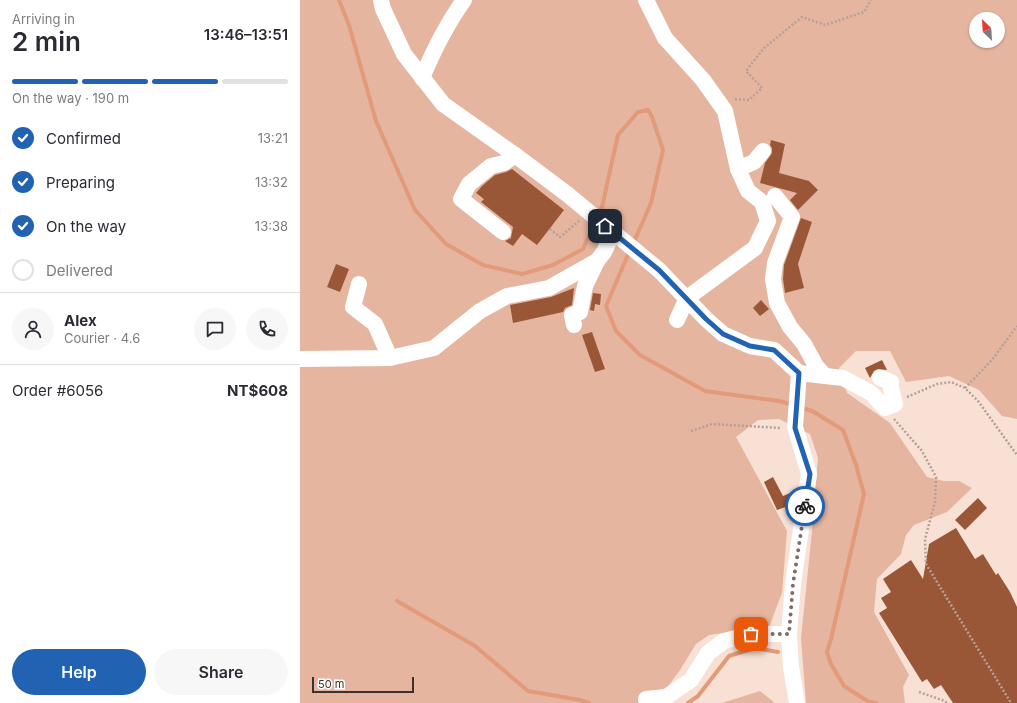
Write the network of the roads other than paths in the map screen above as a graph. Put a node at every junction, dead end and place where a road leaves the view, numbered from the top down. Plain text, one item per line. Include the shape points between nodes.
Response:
1 (381, 0) edge
2 (464, 0) edge
3 (646, 0) edge
4 (422, 78) junction
5 (763, 151) dead end
6 (515, 155) junction
7 (738, 169) junction
8 (775, 196) dead end
9 (766, 225) junction
10 (503, 232) dead end
11 (613, 233) junction
12 (786, 236) junction
13 (597, 261) junction
14 (359, 284) dead end
15 (686, 298) junction
16 (677, 320) dead end
17 (574, 325) dead end
18 (390, 358) junction
19 (300, 359) edge
20 (799, 373) junction
21 (825, 376) junction
22 (880, 378) dead end
23 (789, 634) junction
24 (646, 699) dead end
25 (797, 703) edge

1 - 4 street via 404,54
2 - 4 street via 434,48
3 - 7 street via 665,38 703,80 725,111
4 - 6 street via 443,104
5 - 7 street via 754,162
6 - 10 street via 504,163 491,166 469,184 461,199
6 - 11 street
7 - 9 street via 748,191 762,202 768,221
8 - 12 street via 792,217
9 - 12 street
9 - 15 street via 755,248
11 - 13 street
11 - 15 street via 659,270
12 - 21 street via 775,263 773,279 777,302 790,327
13 - 17 street via 584,286 580,312 572,316
13 - 18 street via 549,288 507,296 480,311 434,348
14 - 18 street via 352,307 375,324
15 - 16 street
15 - 20 street via 723,334 750,346 774,350
18 - 19 street
20 - 21 street
20 - 23 street via 795,428 810,474 793,584
21 - 22 street via 844,378 890,406 891,382
23 - 24 street via 751,634 724,641 708,653 691,680 666,697
23 - 25 street

